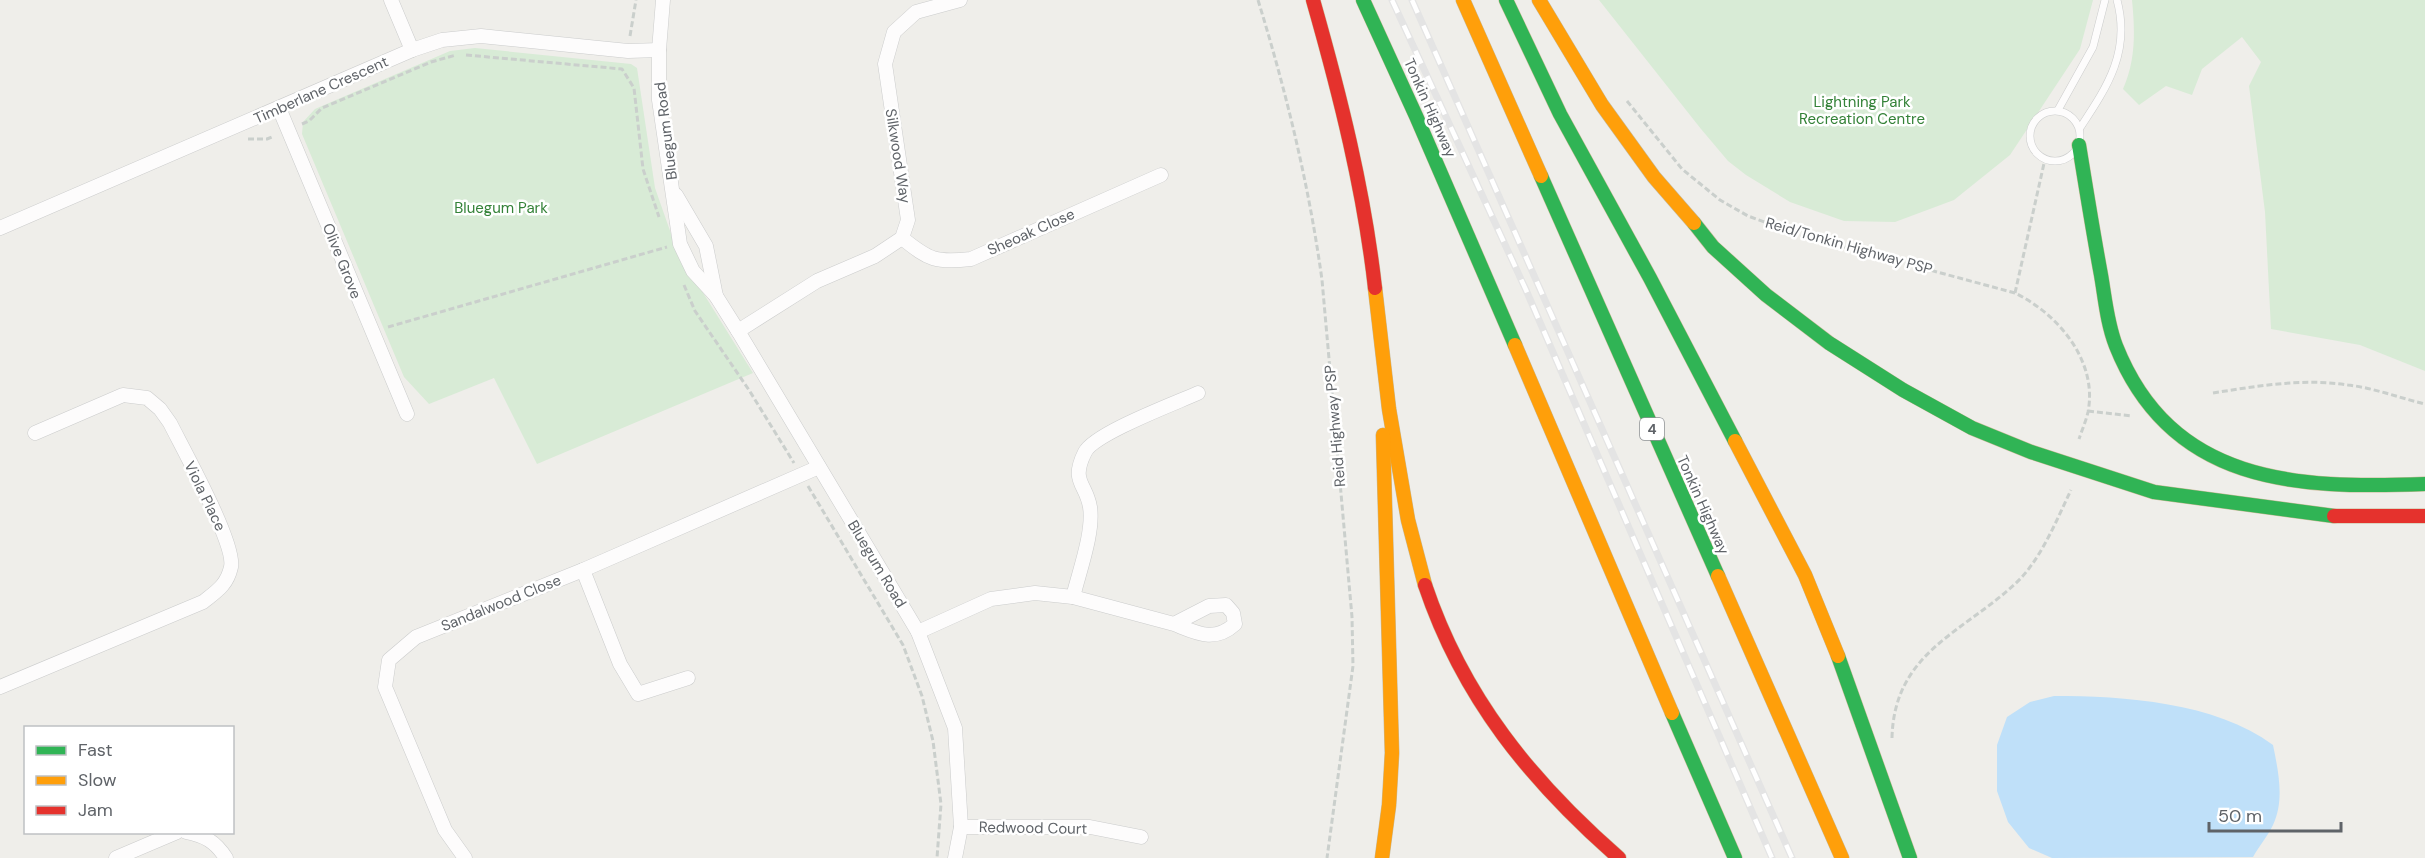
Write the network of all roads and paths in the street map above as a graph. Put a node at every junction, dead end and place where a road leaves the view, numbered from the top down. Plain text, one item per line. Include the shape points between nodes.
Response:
1 (391, 0) edge
2 (663, 0) edge
3 (960, 0) edge
4 (1258, 0) edge
5 (1313, 0) edge
6 (1363, 0) edge
7 (1464, 0) edge
8 (1506, 0) edge
9 (1539, 0) edge
10 (2105, 0) edge
11 (2117, 0) edge
12 (412, 50) junction
13 (659, 50) junction
14 (1624, 98) dead end
15 (279, 108) junction
16 (2058, 110) junction
17 (2080, 128) junction
18 (288, 130) junction
19 (239, 143) dead end
20 (2079, 145) junction
21 (2045, 159) junction
22 (1161, 175) dead end
23 (673, 191) junction
24 (662, 224) dead end
25 (0, 228) edge
26 (902, 238) junction
27 (669, 246) dead end
28 (682, 279) dead end
29 (2015, 293) junction
30 (716, 296) junction
31 (738, 330) junction
32 (372, 332) junction
33 (1384, 380) junction
34 (1198, 393) dead end
35 (2213, 393) dead end
36 (2425, 404) edge
37 (2088, 411) junction
38 (407, 414) dead end
39 (2137, 416) dead end
40 (34, 433) dead end
41 (2079, 439) dead end
42 (819, 467) junction
43 (801, 475) junction
44 (2425, 484) edge
45 (2071, 490) dead end
46 (2425, 516) edge
47 (583, 570) junction
48 (1073, 597) junction
49 (1174, 624) dead end
50 (918, 632) junction
51 (687, 678) dead end
52 (0, 687) edge
53 (1892, 742) dead end
54 (961, 827) junction
55 (172, 834) edge
56 (196, 834) edge
57 (1141, 837) dead end
58 (116, 858) edge
59 (226, 858) edge
60 (465, 858) edge
61 (937, 858) edge
62 (955, 858) edge
63 (1327, 858) edge
64 (1383, 858) edge
65 (1619, 858) edge
66 (1735, 858) edge
67 (1842, 858) edge
68 (1910, 858) edge

1 - 12 street
2 - 13 street, Bluegum Road
3 - 26 street, Silkwood Way via 916,12 894,32 885,64 908,220
4 - 63 path, Reid Highway PSP via 1315,225 1352,617 1353,666
5 - 33 highway via 1352,144 1366,220
6 - 66 highway, Tonkin Highway
7 - 67 highway, Tonkin Highway / 4
8 - 68 highway via 1560,114 1805,575 1851,685
9 - 46 highway via 1602,105 1654,177 1713,248 1829,343 1903,390 1972,428 2031,452 2154,492 2341,517
10 - 16 lane via 2092,47
11 - 17 lane via 2119,59
12 - 13 street, Timberlane Crescent via 442,40 481,36 628,51
12 - 15 street, Timberlane Crescent
13 - 23 street, Bluegum Road via 659,100
14 - 29 path, Reid/Tonkin Highway PSP via 1682,169 1720,200 1748,216 1800,236
15 - 18 street, Olive Grove
15 - 25 street, Timberlane Crescent
16 - 17 lane via 2071,116
16 - 21 lane via 2042,114 2032,126 2030,142
17 - 20 lane
18 - 19 path via 267,139
18 - 24 path via 309,121 322,108 431,62 461,54 622,69 634,88 643,169
18 - 32 street, Olive Grove
20 - 21 lane via 2069,157
20 - 44 highway via 2115,345 2144,403 2166,425 2196,448 2259,476 2338,485
21 - 29 path
22 - 26 street, Sheoak Close via 971,259 945,262 924,255
23 - 30 street, Bluegum Road via 706,246
23 - 30 street, Bluegum Road via 680,244 693,271
26 - 31 street via 875,256 817,281
27 - 32 path
28 - 43 path via 694,311
29 - 37 path, Reid/Tonkin Highway PSP via 2038,306 2067,333 2088,380
30 - 31 street, Bluegum Road
31 - 42 street, Bluegum Road
32 - 38 street, Olive Grove
33 - 64 highway via 1382,491 1393,726
33 - 65 highway via 1413,542 1426,589 1461,669 1518,759 1584,829
34 - 48 street via 1110,432 1086,450 1078,477 1090,507 1090,529
35 - 36 path via 2313,382 2349,385
37 - 39 path
37 - 41 path, Reid/Tonkin Highway PSP
40 - 52 street, Viola Place via 123,395 147,398 170,423 225,535 232,565 224,586 203,602
42 - 43 street, Sandalwood Close
42 - 50 street, Bluegum Road
43 - 47 street, Sandalwood Close
43 - 61 path via 903,645 922,696 933,741 941,804
45 - 53 path via 2050,533 2017,583 1935,645 1917,664 1899,696
47 - 51 street via 620,664 638,694
47 - 60 street, Sandalwood Close via 416,637 389,660 385,687 445,830
48 - 49 street
48 - 50 street via 1035,593 991,599
50 - 54 street, Bluegum Road via 955,728
54 - 57 street, Redwood Court via 1090,828
54 - 62 street, Bluegum Road
55 - 58 street
56 - 59 street via 216,843

